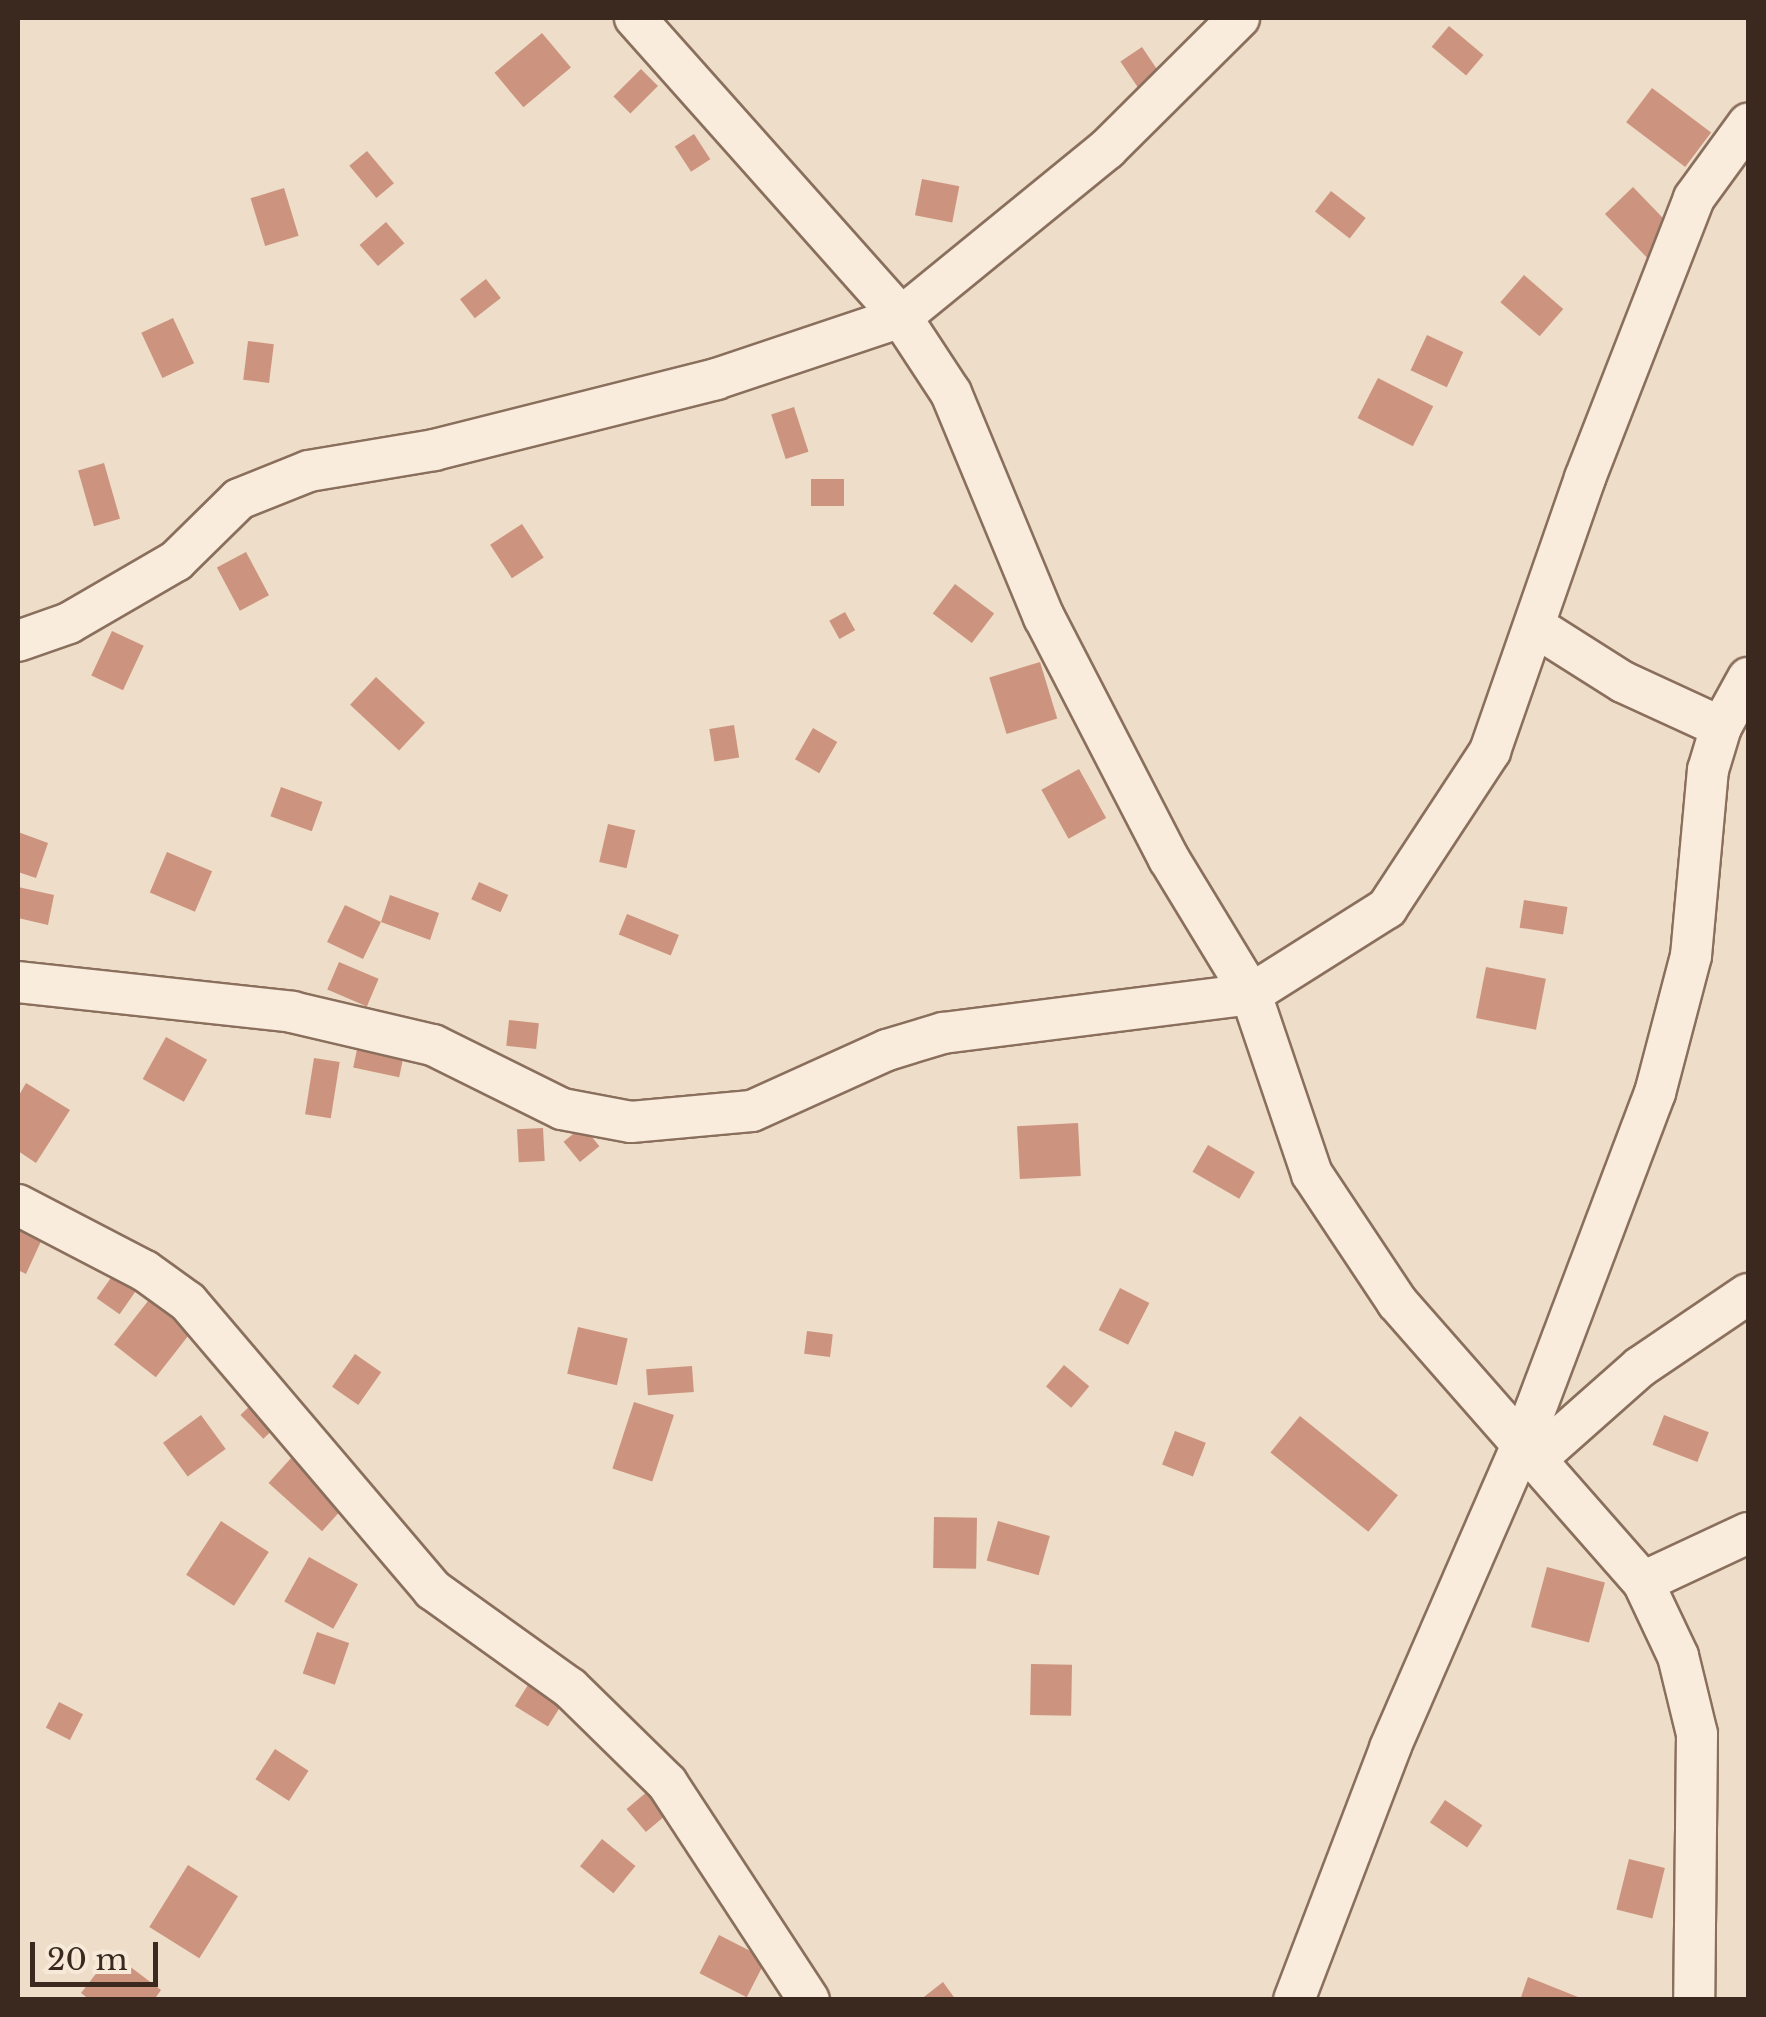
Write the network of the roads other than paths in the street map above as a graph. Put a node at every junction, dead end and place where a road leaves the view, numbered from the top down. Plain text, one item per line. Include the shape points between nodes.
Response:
1 (634, 18) edge
2 (1239, 18) edge
3 (1748, 124) edge
4 (900, 318) junction
5 (1536, 627) junction
6 (18, 641) edge
7 (1748, 678) edge
8 (1721, 727) junction
9 (18, 982) edge
10 (1251, 994) junction
11 (18, 1205) edge
12 (1748, 1294) edge
13 (1530, 1450) junction
14 (1748, 1533) edge
15 (1643, 1582) junction
16 (809, 2000) edge
17 (1294, 2000) edge
18 (1694, 2000) edge

1 - 4 street
2 - 4 street via 1107,149
3 - 5 street via 1694,198 1585,478
4 - 6 street via 716,378 434,450 309,471 239,499 176,560 69,623
4 - 10 street via 952,393 1044,618 1115,759
5 - 8 street via 1623,682
5 - 10 street via 1490,752 1387,908
7 - 8 street
8 - 13 street via 1708,770 1690,956 1655,1093
9 - 10 street via 292,1012 433,1045 562,1109 631,1122 752,1112 943,1032
10 - 13 street via 1312,1174 1396,1302
11 - 16 street via 145,1271 188,1302 434,1590 570,1688 667,1783
12 - 13 street
13 - 15 street via 1596,1536
13 - 17 street via 1390,1748
14 - 15 street
15 - 18 street via 1678,1656 1697,1734

